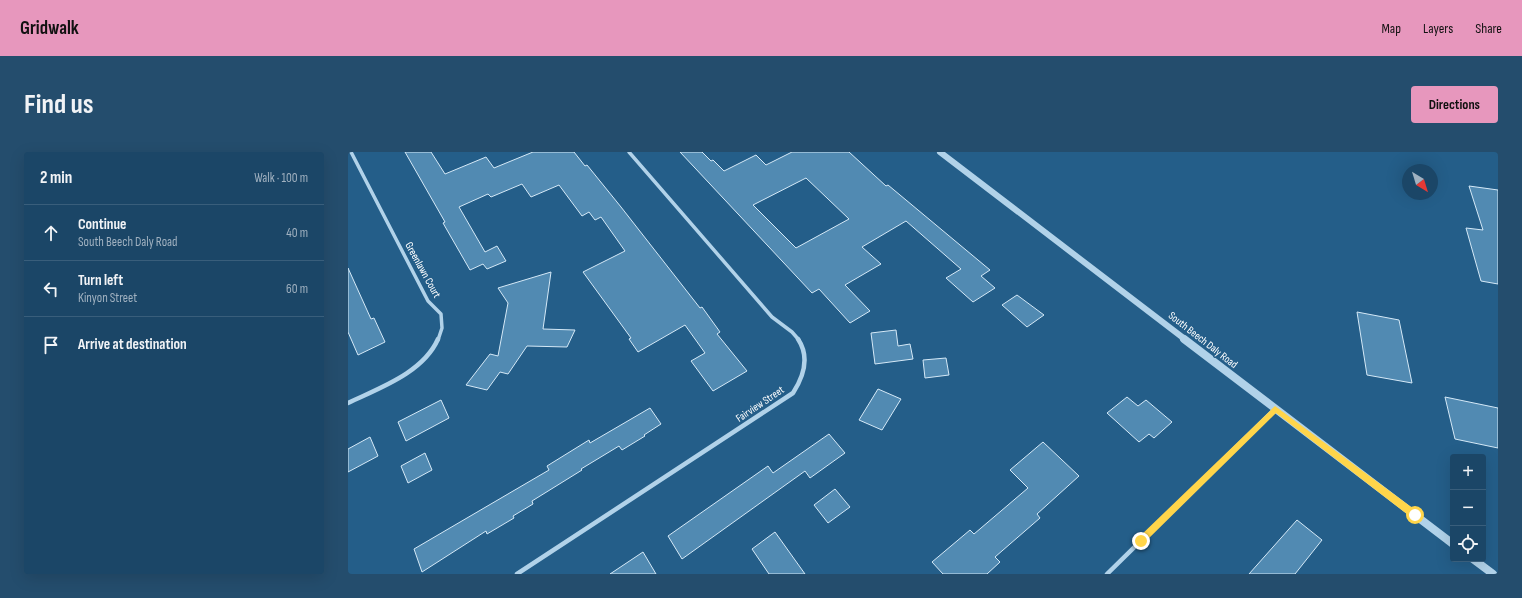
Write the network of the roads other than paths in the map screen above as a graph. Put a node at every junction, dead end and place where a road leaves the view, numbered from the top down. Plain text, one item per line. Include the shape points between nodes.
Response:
1 (351, 152) edge
2 (629, 152) edge
3 (940, 152) edge
4 (348, 403) edge
5 (1275, 409) junction
6 (1450, 542) edge
7 (1477, 562) edge
8 (517, 574) edge
9 (1107, 574) edge
10 (1493, 574) edge

1 - 4 street, Greenlawn Court via 428,301 441,314 443,327 436,345 421,362 399,378
2 - 8 street, Fairview Street via 772,317 797,337 805,353 805,368 801,381 793,393
3 - 5 street, South Beech Daly Road
5 - 6 street, South Beech Daly Road
5 - 9 street
7 - 10 street

